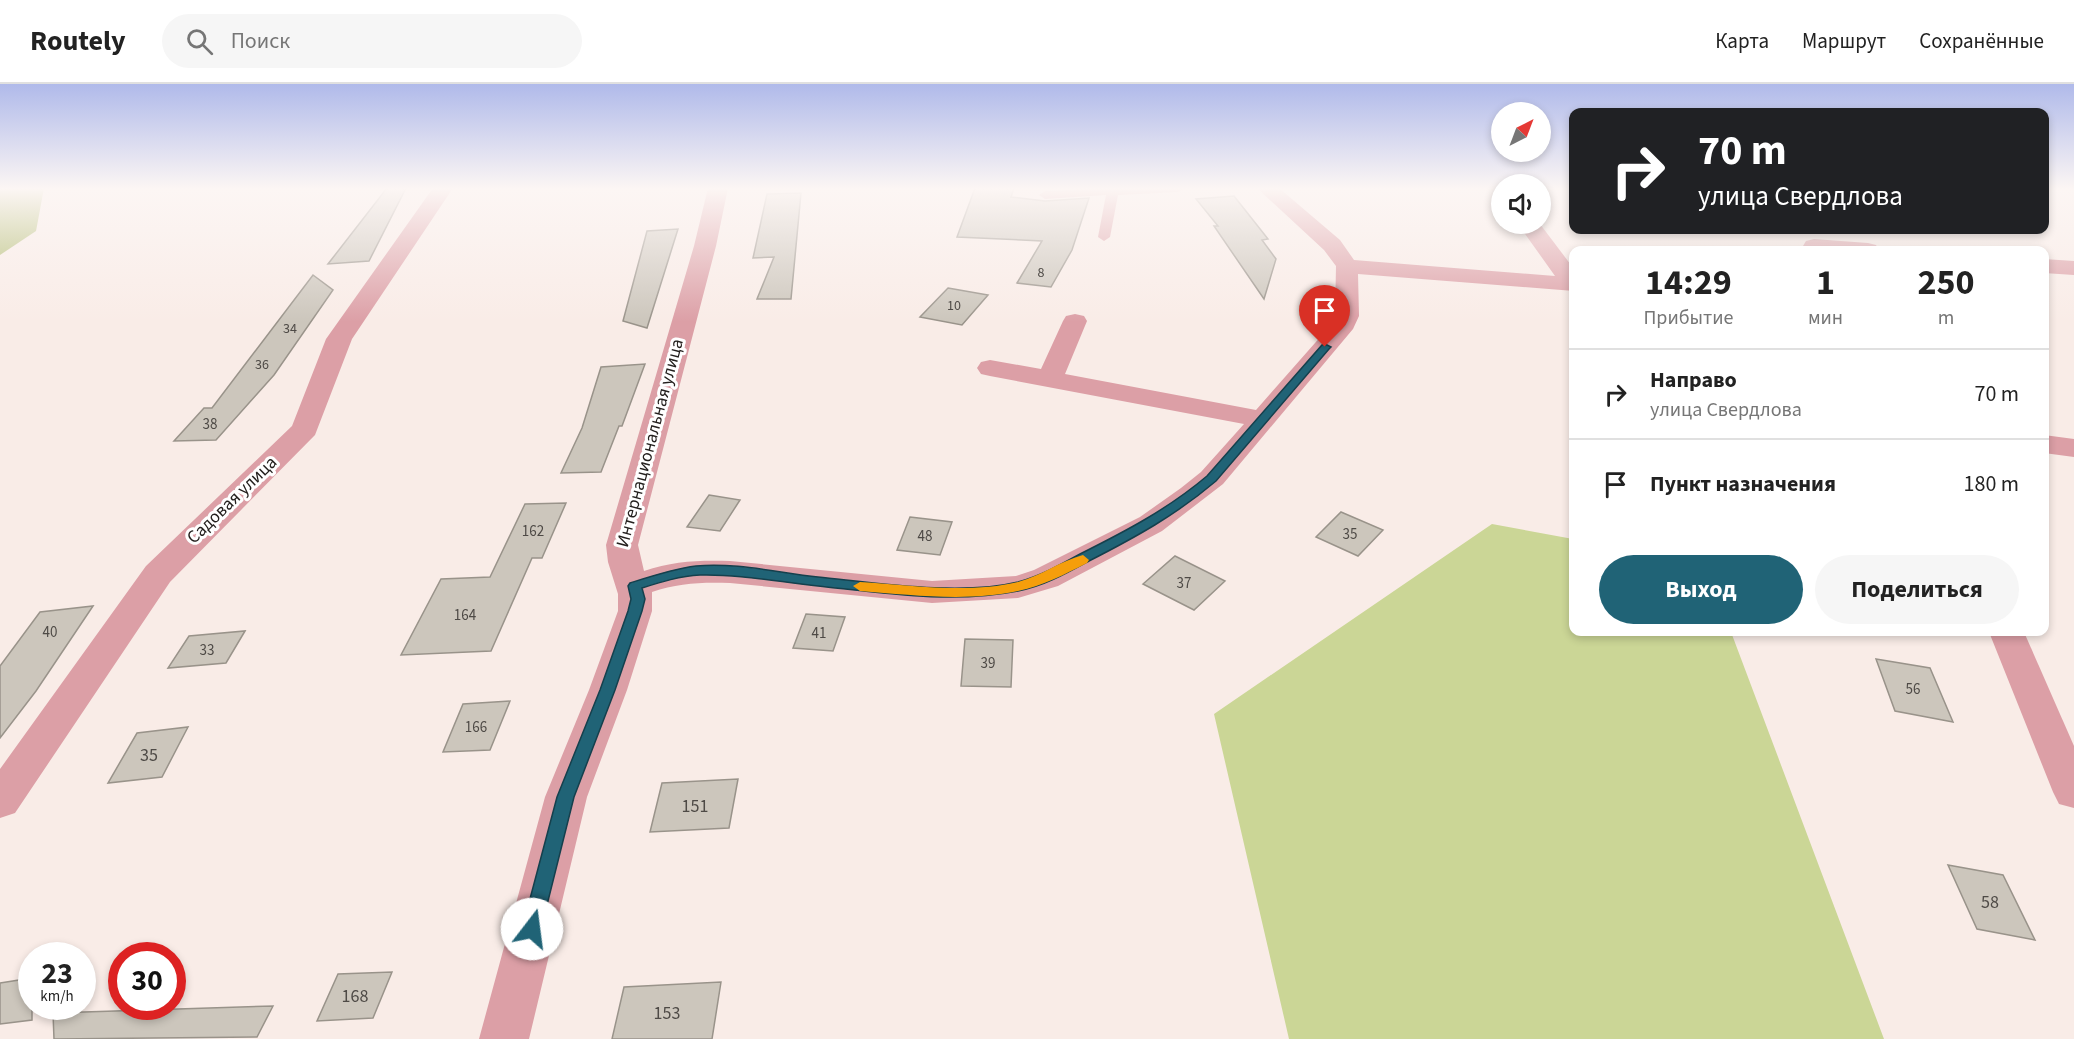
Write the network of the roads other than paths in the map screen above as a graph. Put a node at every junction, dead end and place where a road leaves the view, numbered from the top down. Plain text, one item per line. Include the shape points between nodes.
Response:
1 (412, 233) edge
2 (708, 233) edge
3 (1105, 233) edge
4 (1318, 233) edge
5 (1536, 234) edge
6 (1104, 237) dead end
7 (1812, 242) edge
8 (1840, 246) edge
9 (1347, 266) junction
10 (2049, 266) edge
11 (2074, 268) edge
12 (1569, 279) edge
13 (1569, 284) edge
14 (1075, 321) dead end
15 (990, 368) dead end
16 (1050, 379) junction
17 (1262, 419) junction
18 (2049, 445) edge
19 (2074, 448) edge
20 (635, 586) junction
21 (2008, 636) edge
22 (2074, 792) edge
23 (0, 801) edge
24 (504, 1039) edge

1 - 23 street, Садовая улица via 339,339 305,429 158,574
2 - 20 street, Интернациональная улица via 622,545 621,558
3 - 6 lane
4 - 9 street
5 - 12 street
7 - 8 street
9 - 13 street
9 - 17 street via 1347,316 1341,329
10 - 11 street
14 - 16 street
15 - 16 street
16 - 17 street
17 - 20 street via 1212,478 1151,524 1046,578 1018,587 932,592 698,571 668,575
18 - 19 street
20 - 24 street, Интернациональная улица via 635,611 566,797
21 - 22 street

